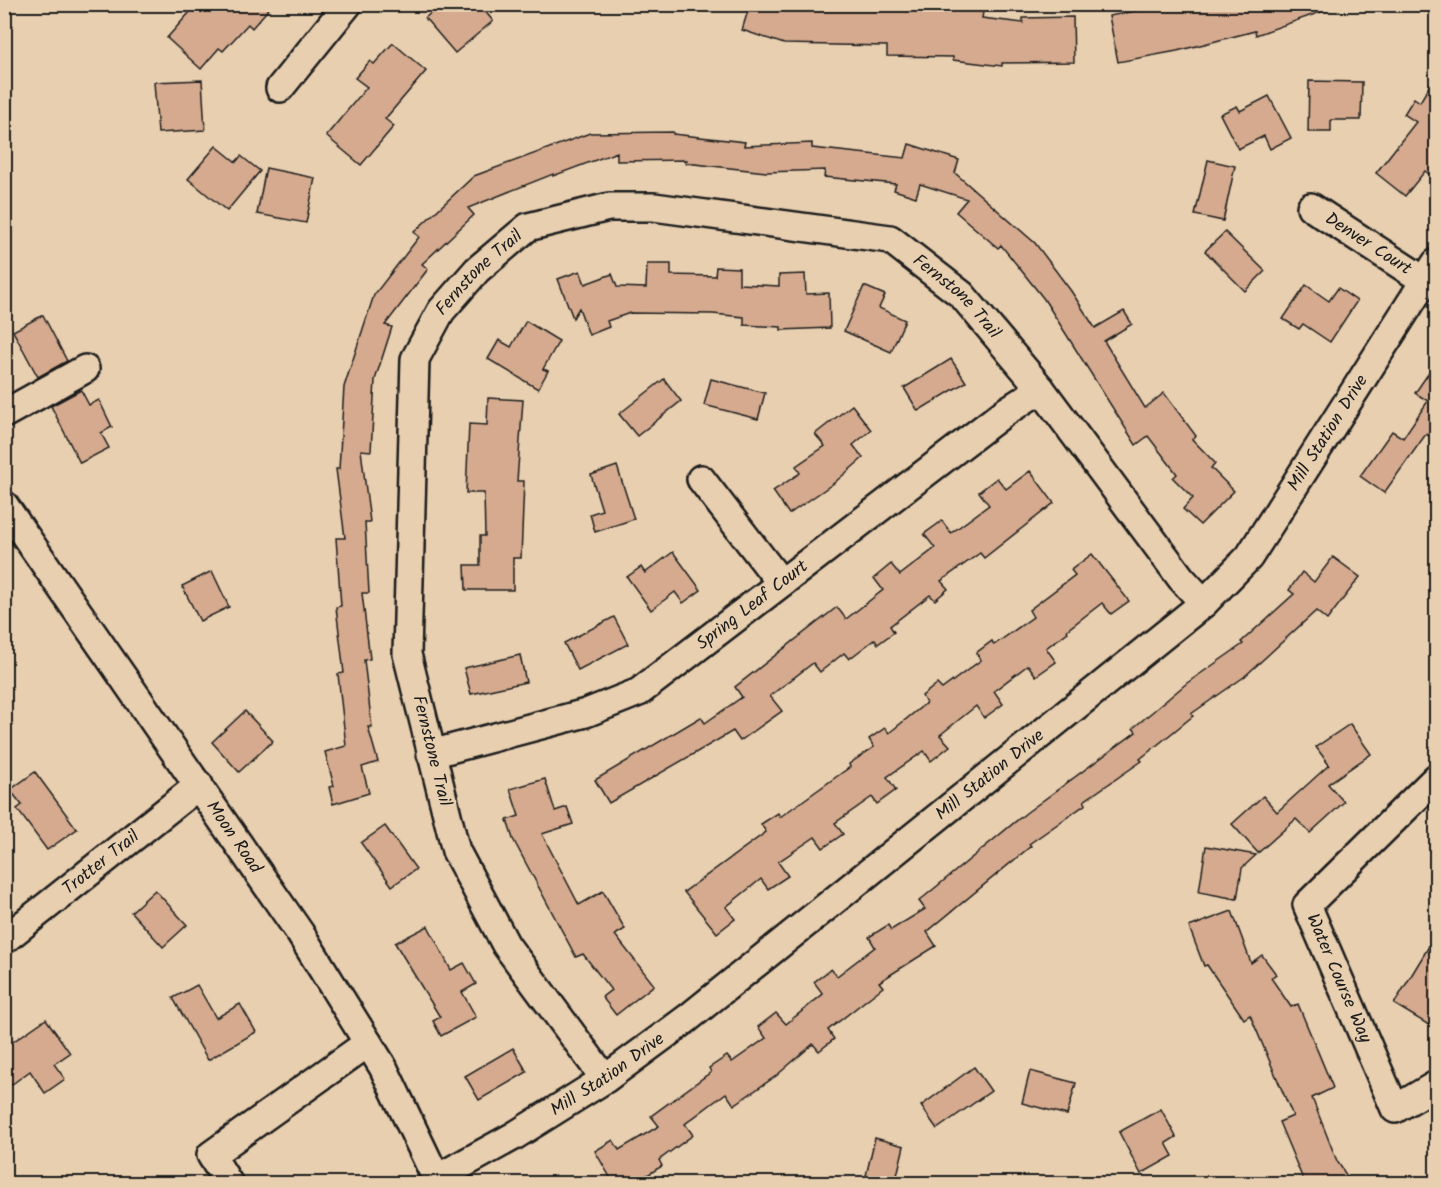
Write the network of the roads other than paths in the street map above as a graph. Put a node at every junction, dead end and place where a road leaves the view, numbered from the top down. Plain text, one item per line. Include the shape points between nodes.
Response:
1 (348, 4) edge
2 (280, 88) dead end
3 (1311, 207) dead end
4 (1431, 272) edge
5 (85, 369) dead end
6 (1041, 389) junction
7 (4, 414) edge
8 (701, 479) dead end
9 (4, 505) edge
10 (781, 583) junction
11 (1204, 603) junction
12 (431, 754) junction
13 (1437, 778) edge
14 (199, 785) junction
15 (4, 940) edge
16 (368, 1043) junction
17 (605, 1079) junction
18 (1437, 1085) edge
19 (438, 1181) edge
20 (230, 1184) edge

1 - 2 street
3 - 4 street, Denver Court
4 - 11 street, Mill Station Drive via 1249,557
5 - 7 street
6 - 10 street, Spring Leaf Court via 1005,412
6 - 11 street, Fernstone Trail via 1181,578
6 - 12 street, Fernstone Trail via 962,295 890,239 654,207 609,207 528,227 477,270 441,311 414,359 407,654
8 - 10 street
9 - 14 street, Moon Road
10 - 12 street, Spring Leaf Court via 639,692 586,713
11 - 17 street, Mill Station Drive via 697,1011
12 - 17 street, Fernstone Trail via 456,852 506,945
13 - 18 street, Water Course Way via 1307,904 1395,1109
14 - 15 street, Trotter Trail
14 - 16 street, Moon Road via 300,933
16 - 19 street, Moon Road
16 - 20 street via 211,1155
17 - 19 street, Mill Station Drive

